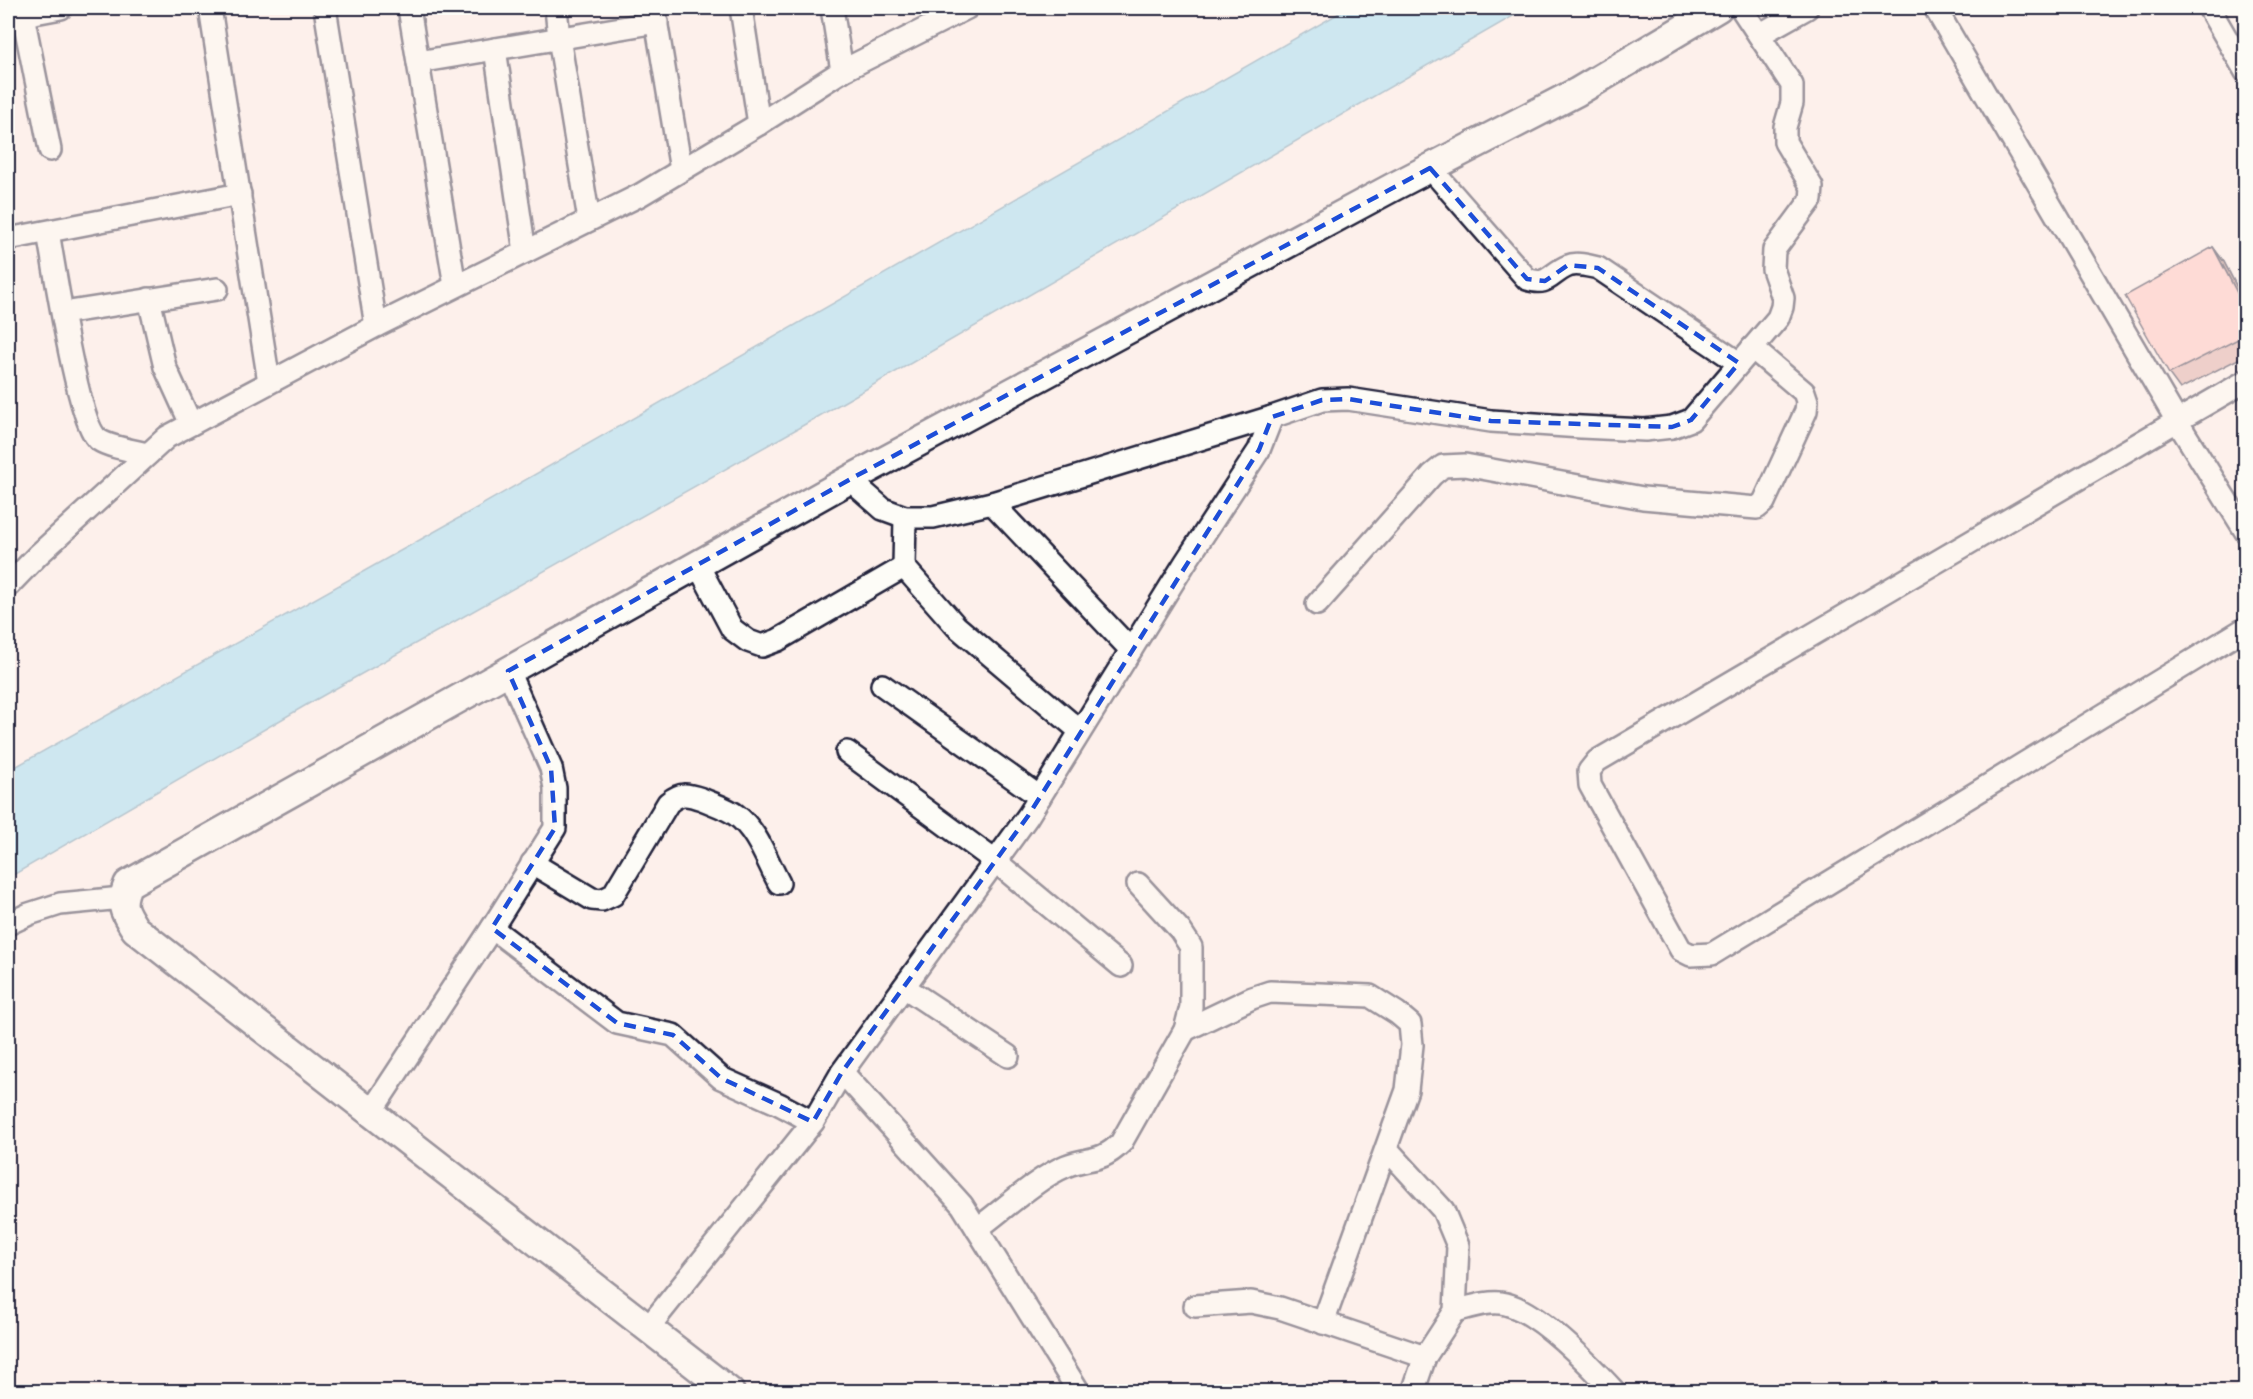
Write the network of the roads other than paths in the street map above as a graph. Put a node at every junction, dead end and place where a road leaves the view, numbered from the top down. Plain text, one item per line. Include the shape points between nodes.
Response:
1 (61, 8) edge
2 (210, 8) edge
3 (325, 8) edge
4 (409, 8) edge
5 (556, 8) edge
6 (741, 8) edge
7 (832, 8) edge
8 (967, 8) edge
9 (1718, 8) edge
10 (1741, 8) edge
11 (1807, 8) edge
12 (1935, 8) edge
13 (2209, 8) edge
14 (656, 15) edge
15 (939, 15) edge
16 (15, 16) edge
17 (1759, 35) junction
18 (559, 38) junction
19 (495, 49) junction
20 (418, 62) junction
21 (842, 71) junction
22 (2246, 72) edge
23 (759, 124) junction
24 (50, 150) dead end
25 (1430, 168) junction
26 (681, 170) junction
27 (240, 194) junction
28 (589, 220) junction
29 (48, 232) junction
30 (8, 239) edge
31 (525, 252) junction
32 (455, 286) junction
33 (217, 289) dead end
34 (149, 299) junction
35 (63, 314) junction
36 (376, 326) junction
37 (1746, 355) junction
38 (2246, 381) edge
39 (269, 382) junction
40 (1272, 417) junction
41 (2177, 421) junction
42 (191, 424) junction
43 (148, 454) junction
44 (850, 480) junction
45 (992, 503) junction
46 (905, 517) junction
47 (2246, 532) edge
48 (698, 565) junction
49 (904, 567) junction
50 (8, 586) edge
51 (1317, 604) dead end
52 (2246, 628) edge
53 (1131, 650) junction
54 (508, 671) junction
55 (882, 685) dead end
56 (1080, 731) junction
57 (847, 752) dead end
58 (1040, 797) junction
59 (995, 861) junction
60 (532, 863) junction
61 (779, 883) dead end
62 (1138, 884) dead end
63 (122, 898) junction
64 (8, 924) edge
65 (492, 928) junction
66 (1121, 966) dead end
67 (904, 987) junction
68 (1185, 1030) junction
69 (1008, 1056) dead end
70 (842, 1072) junction
71 (371, 1112) junction
72 (813, 1122) junction
73 (1387, 1149) junction
74 (977, 1229) junction
75 (1195, 1306) dead end
76 (1455, 1311) junction
77 (1323, 1323) junction
78 (648, 1328) junction
79 (1425, 1357) junction
80 (730, 1392) edge
81 (1079, 1392) edge
82 (1413, 1392) edge
83 (1615, 1392) edge

1 - 16 street
2 - 27 street
3 - 36 street
4 - 20 street
5 - 18 street
6 - 23 street
7 - 21 street
8 - 15 street
9 - 25 street via 1577,92
10 - 17 street
11 - 17 street
12 - 41 street
13 - 22 street
14 - 18 street
14 - 26 street
15 - 21 street
16 - 24 street
17 - 37 street via 1792,85 1785,142 1812,187 1811,200 1774,250 1773,269 1783,298 1778,318
18 - 19 street
18 - 28 street
19 - 20 street
19 - 31 street
20 - 32 street
21 - 23 street
23 - 26 street
25 - 37 street via 1527,279 1545,281 1568,265 1598,268
25 - 44 street
26 - 28 street
27 - 29 street
27 - 39 street
28 - 31 street
29 - 30 street
29 - 35 street
31 - 32 street
32 - 36 street
33 - 34 street
34 - 35 street
34 - 42 street via 165,367
35 - 43 street via 87,424 98,440
36 - 39 street
37 - 40 street via 1691,420 1672,428 1645,430 1491,421 1348,399 1322,400
37 - 51 street via 1804,392 1807,401 1764,502 1757,508 1643,498 1465,465 1443,466
38 - 41 street
39 - 42 street
40 - 45 street
40 - 53 street via 1259,450
41 - 47 street
41 - 52 street via 1597,761 1589,771 1590,785 1680,950 1691,955 1712,954
42 - 43 street via 166,437
43 - 50 street
44 - 46 street via 883,509
44 - 48 street
45 - 46 street via 933,517
45 - 53 street
46 - 49 street
48 - 49 street via 732,629 762,646
48 - 54 street
49 - 56 street via 956,626
53 - 56 street
54 - 60 street via 551,768 555,788 555,828
54 - 63 street via 128,884
55 - 58 street
56 - 58 street
57 - 59 street
58 - 59 street
59 - 66 street
59 - 67 street
60 - 61 street via 592,899 602,900 613,895 668,803 686,794 737,815 753,835
60 - 65 street
62 - 68 street via 1191,946 1191,1007
63 - 64 street via 60,904
63 - 71 street via 124,911 135,928
65 - 71 street
65 - 72 street via 610,1019 673,1035 721,1078
67 - 69 street
67 - 70 street
68 - 73 street via 1270,992 1370,996 1410,1024 1407,1090
68 - 74 street via 1111,1154 1066,1166
70 - 72 street
70 - 74 street via 962,1205
71 - 78 street
72 - 78 street
73 - 76 street via 1447,1219 1458,1246
73 - 77 street
74 - 81 street
75 - 77 street via 1251,1302
76 - 79 street
76 - 83 street via 1487,1303 1505,1304 1529,1314 1582,1357
77 - 79 street
78 - 80 street
79 - 82 street

